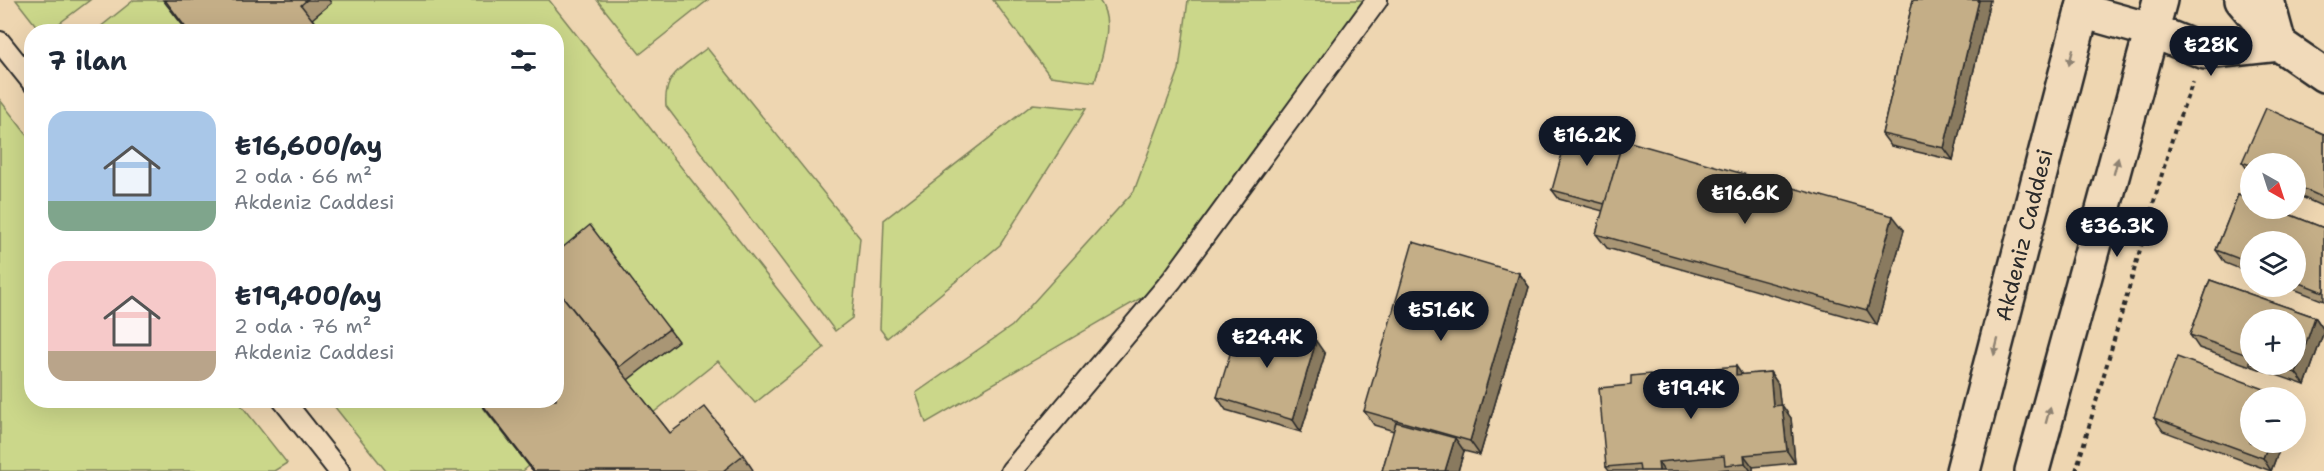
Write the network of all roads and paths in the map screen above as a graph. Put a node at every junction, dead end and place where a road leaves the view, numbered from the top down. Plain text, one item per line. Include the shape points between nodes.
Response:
1 (1377, 0) edge
2 (2160, 0) edge
3 (2242, 0) edge
4 (2267, 0) edge
5 (2084, 5) edge
6 (2153, 31) junction
7 (0, 42) edge
8 (2279, 44) junction
9 (24, 72) edge
10 (2324, 75) edge
11 (2175, 129) dead end
12 (290, 408) edge
13 (339, 471) edge
14 (1011, 471) edge
15 (1964, 471) edge
16 (2032, 471) edge
17 (2076, 471) edge

1 - 14 lane via 1172,279
2 - 6 main road
3 - 8 main road
4 - 8 main road
5 - 6 main road
5 -> 15 main road, Akdeniz Caddesi
6 - 8 main road via 2205,52
16 -> 6 main road
7 - 9 lane
8 - 10 main road
11 - 17 path
12 - 13 lane

